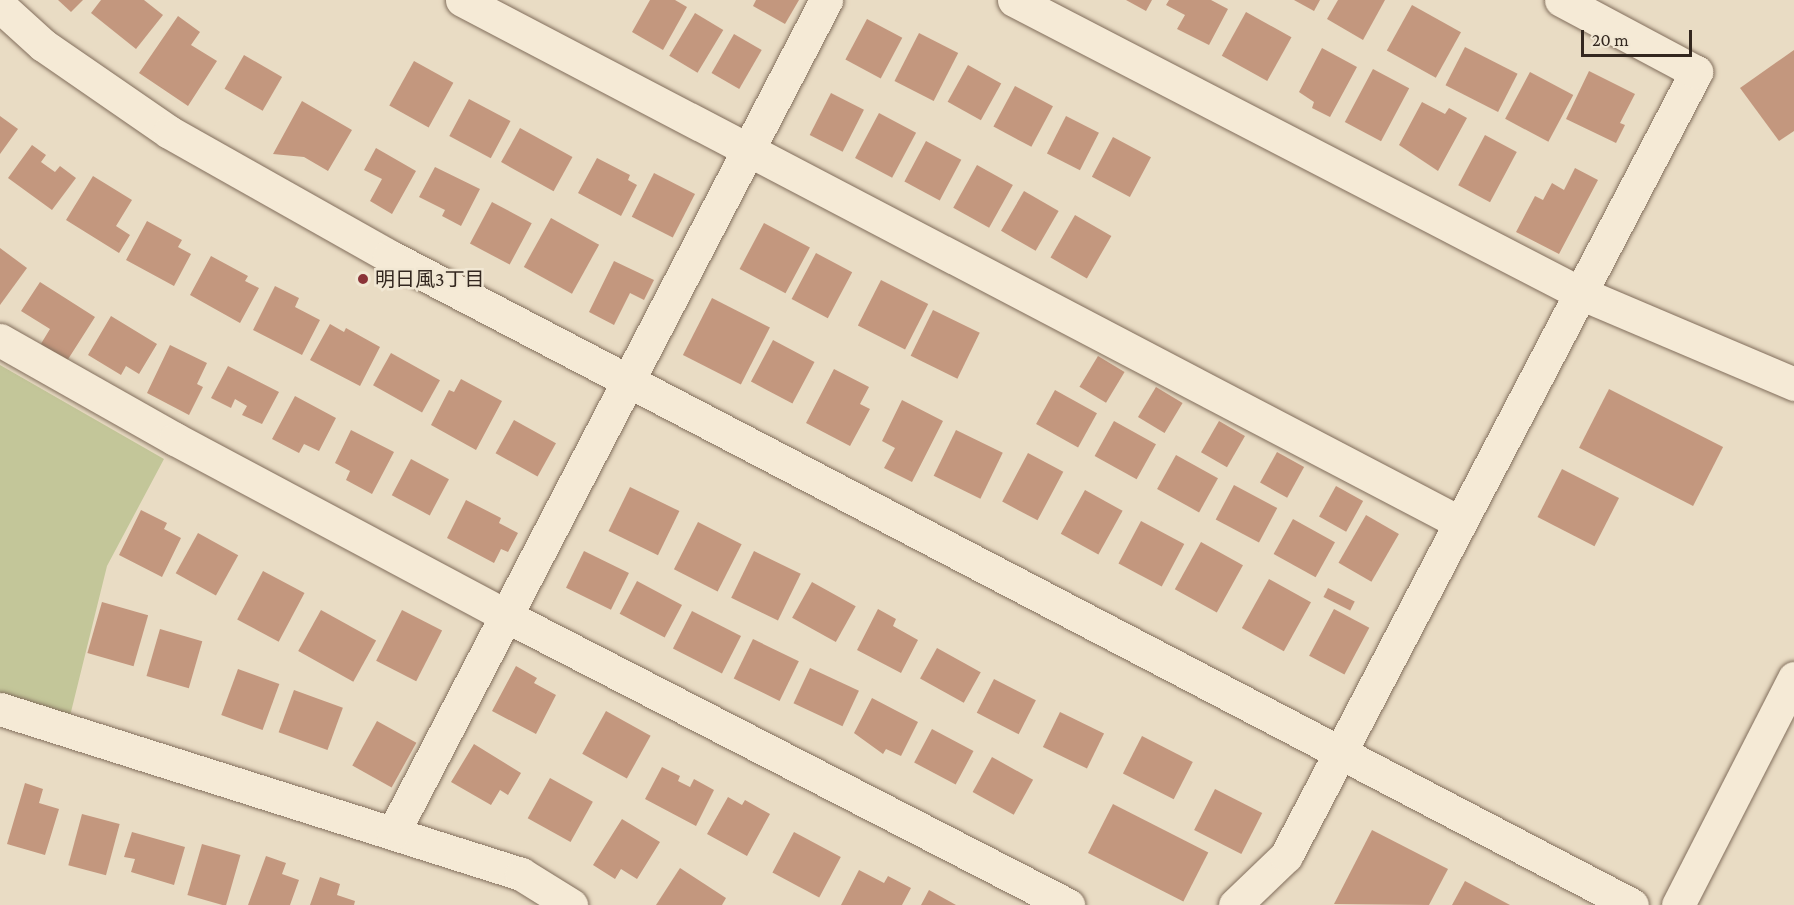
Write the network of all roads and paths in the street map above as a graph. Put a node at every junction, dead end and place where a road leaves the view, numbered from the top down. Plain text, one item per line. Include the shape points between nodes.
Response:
1 (462, 0) edge
2 (826, 0) edge
3 (1014, 0) edge
4 (1561, 0) edge
5 (0, 6) edge
6 (748, 152) junction
7 (1580, 293) junction
8 (0, 340) edge
9 (629, 381) junction
10 (1794, 384) edge
11 (1459, 522) junction
12 (508, 617) junction
13 (1794, 678) edge
14 (0, 709) edge
15 (1337, 752) junction
16 (393, 834) junction
17 (571, 905) edge
18 (1068, 905) edge
19 (1235, 905) edge
20 (1632, 905) edge
21 (1678, 905) edge

1 - 6 street
2 - 6 street
3 - 7 street
4 - 7 street via 1696,72
5 - 9 street via 43,45 169,132 388,256
6 - 9 street
6 - 11 street
7 - 10 street
7 - 11 street
8 - 12 street via 155,428
9 - 12 street
9 - 15 street
11 - 15 street
12 - 16 street
12 - 18 street
13 - 21 street
14 - 16 street
15 - 19 street via 1286,855
15 - 20 street
16 - 17 street via 520,874

